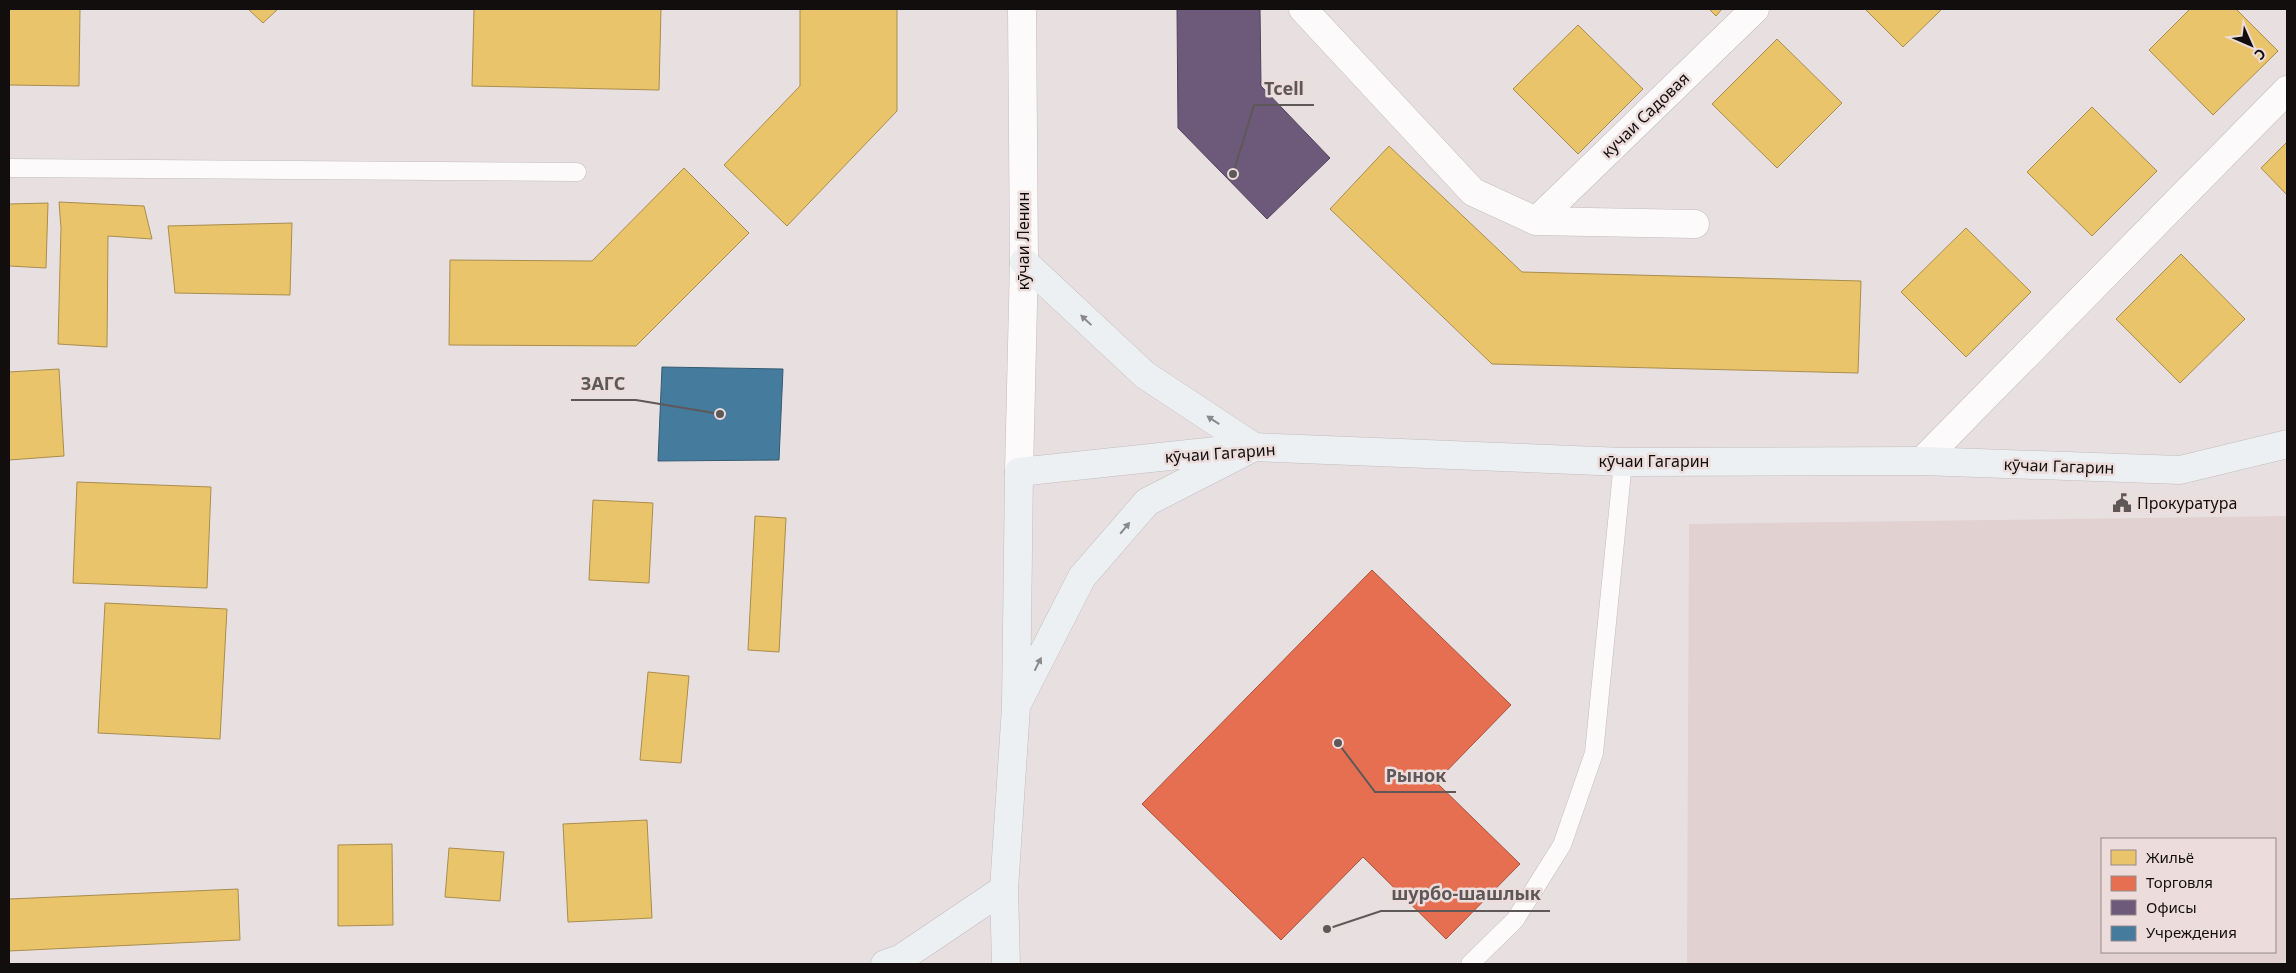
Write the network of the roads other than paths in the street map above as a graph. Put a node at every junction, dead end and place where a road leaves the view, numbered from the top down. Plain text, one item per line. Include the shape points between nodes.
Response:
1 (1022, 9) edge
2 (1303, 9) edge
3 (1755, 9) edge
4 (2287, 90) edge
5 (9, 168) edge
6 (577, 172) dead end
7 (1536, 221) junction
8 (1695, 224) dead end
9 (1024, 262) junction
10 (2287, 444) edge
11 (1254, 447) junction
12 (1922, 461) junction
13 (1623, 462) junction
14 (1019, 472) junction
15 (1016, 707) junction
16 (1004, 889) junction
17 (885, 964) edge
18 (1006, 964) edge
19 (1470, 964) edge

1 - 9 street, кӯчаи Ленин
2 - 7 street via 1473,192
3 - 7 street, кучаи Садовая
4 - 12 street
5 - 6 lane
7 - 8 street
11 -> 9 main road via 1145,375
9 - 14 street, кӯчаи Ленин
10 - 12 main road, кӯчаи Гагарин via 2180,470
11 - 13 main road, кӯчаи Гагарин
11 - 14 main road, кӯчаи Гагарин
15 -> 11 main road via 1082,577 1147,502
12 - 13 main road, кӯчаи Гагарин
13 - 19 lane via 1594,753 1562,845 1515,920
14 - 15 main road
15 - 16 main road
16 - 17 main road via 900,959
16 - 18 main road

